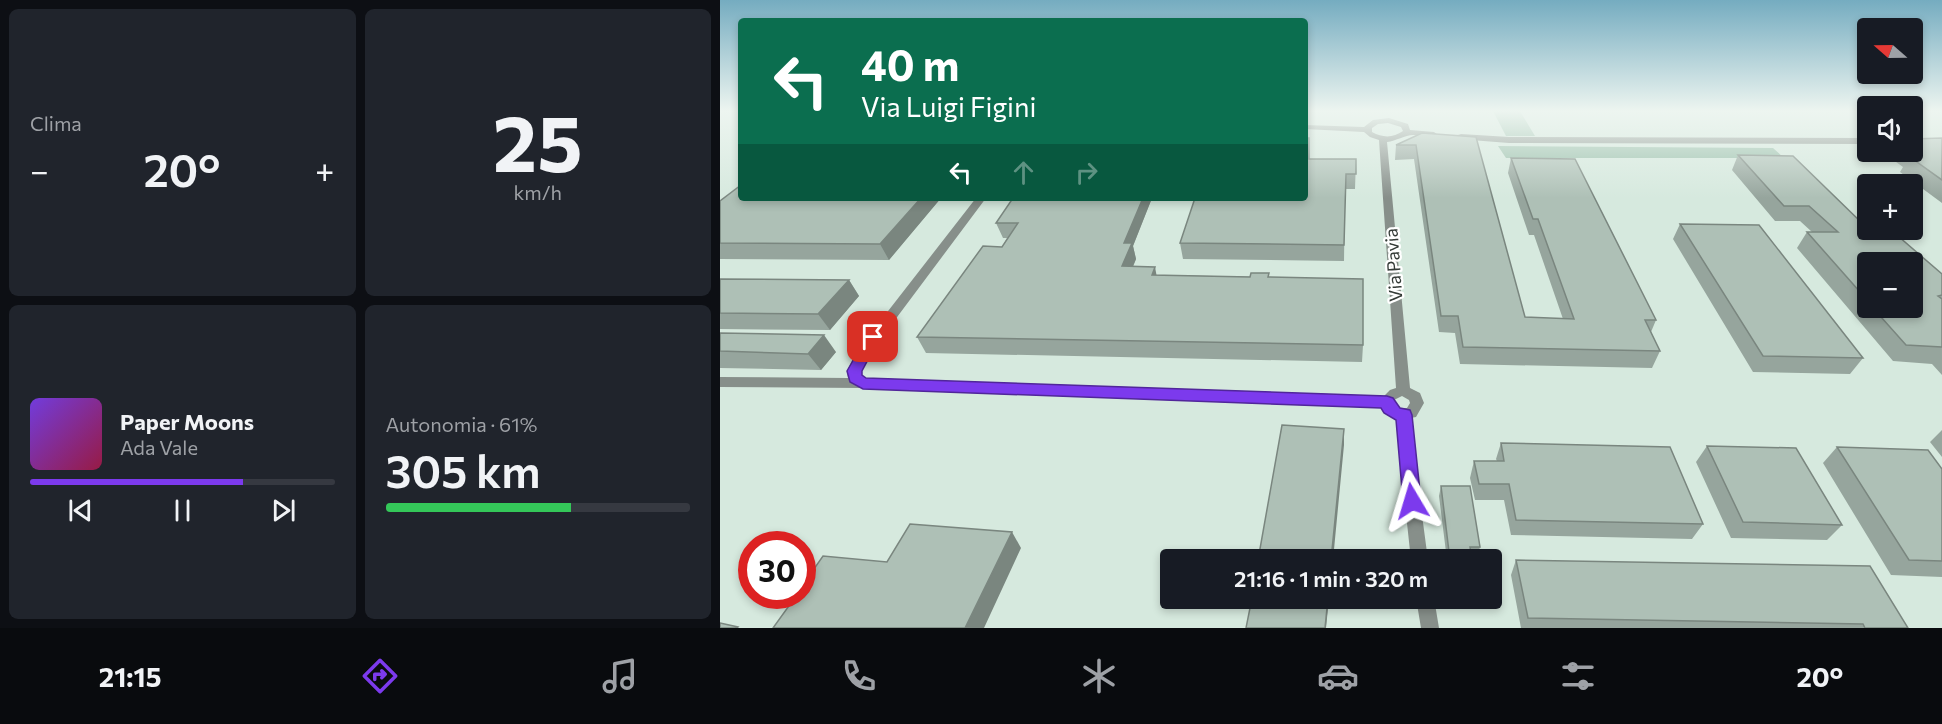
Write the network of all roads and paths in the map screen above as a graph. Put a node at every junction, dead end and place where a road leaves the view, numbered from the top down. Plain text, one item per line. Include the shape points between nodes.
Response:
1 (1383, 140) edge
2 (1619, 140) edge
3 (1857, 141) edge
4 (979, 201) edge
5 (720, 382) edge
6 (863, 383) junction
7 (1403, 391) junction
8 (1387, 402) junction
9 (1404, 415) junction
10 (1419, 549) edge
11 (1427, 609) edge
12 (1430, 628) edge

1 - 7 street, Via Pavia
2 - 3 street
4 - 6 street via 862,354 854,371 855,378
5 - 6 street
6 - 8 street
7 - 8 street via 1389,396
7 - 9 street via 1415,397 1417,403 1416,409
8 - 9 street via 1389,409
9 - 10 street
11 - 12 street

